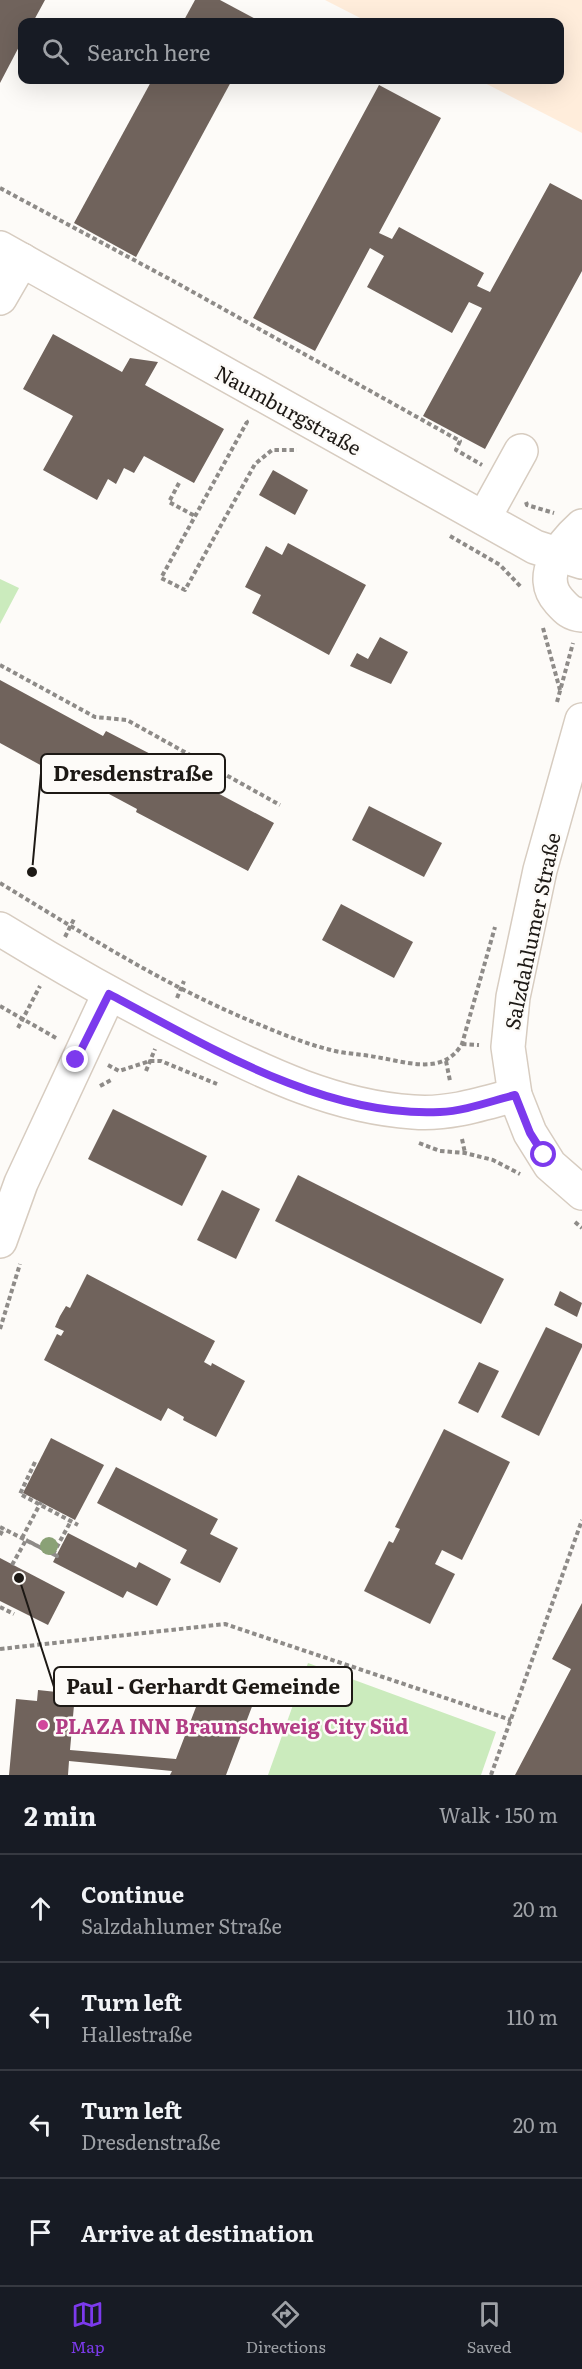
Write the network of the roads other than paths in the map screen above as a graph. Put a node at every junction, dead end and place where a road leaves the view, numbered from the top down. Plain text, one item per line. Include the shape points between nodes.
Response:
1 (11, 254) edge
2 (0, 298) edge
3 (513, 465) road end
4 (484, 518) junction
5 (569, 520) edge
6 (569, 558) edge
7 (582, 615) edge
8 (582, 720) edge
9 (0, 929) edge
10 (109, 994) junction
11 (515, 1095) junction
12 (582, 1193) edge
13 (0, 1241) edge

1 - 2 street
1 - 4 street, Naumburgstraße
3 - 4 street
4 - 6 street, Naumburgstraße via 535,547
5 - 6 street
6 - 7 street via 550,573 552,594 569,612
8 - 11 street, Salzdahlumer Straße via 540,870 513,996 508,1047
9 - 10 street
10 - 11 street via 287,1082 361,1105 413,1113 441,1112
10 - 13 street via 21,1183
11 - 12 street, Salzdahlumer Straße via 530,1133 550,1165

